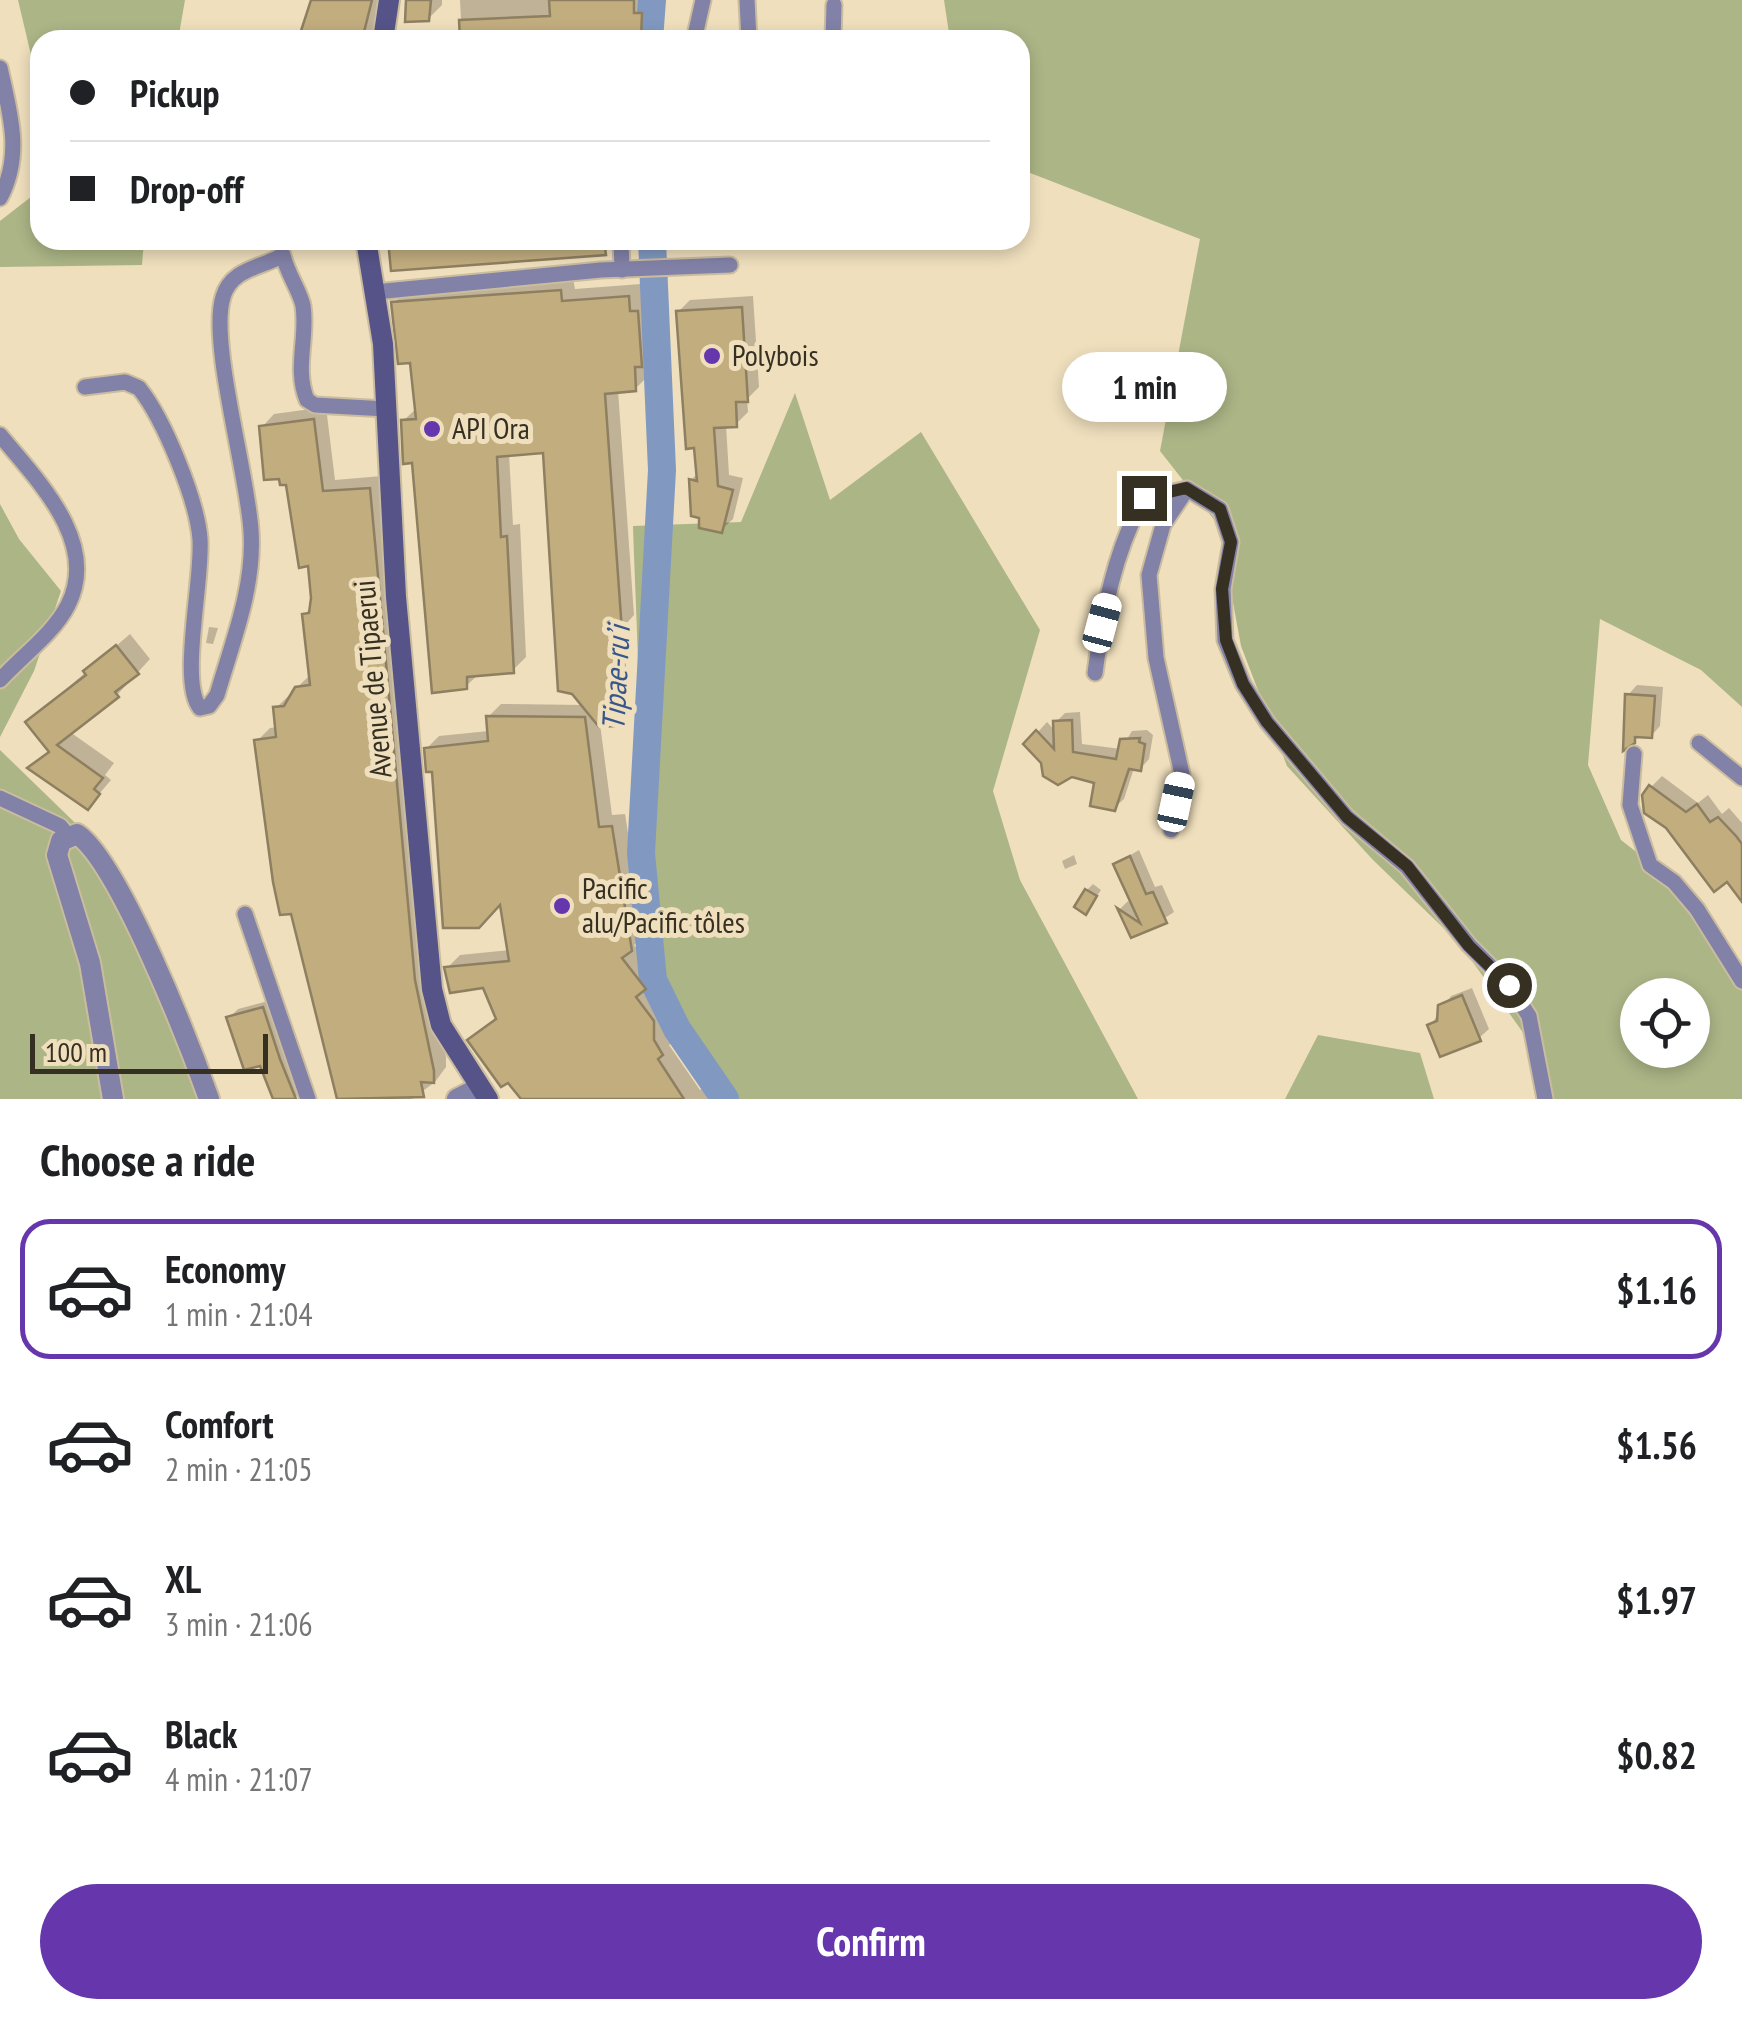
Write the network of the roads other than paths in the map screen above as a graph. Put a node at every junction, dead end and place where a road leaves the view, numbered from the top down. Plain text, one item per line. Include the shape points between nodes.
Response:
1 (389, 0) edge
2 (704, 0) edge
3 (747, 0) edge
4 (834, 5) dead end
5 (384, 30) edge
6 (696, 30) edge
7 (748, 30) edge
8 (833, 30) edge
9 (0, 68) edge
10 (0, 198) edge
11 (368, 250) edge
12 (621, 250) edge
13 (730, 266) dead end
14 (622, 270) junction
15 (375, 292) junction
16 (84, 386) dead end
17 (386, 409) junction
18 (0, 436) edge
19 (1186, 488) junction
20 (1095, 673) dead end
21 (0, 680) edge
22 (1698, 744) dead end
23 (1634, 754) dead end
24 (1742, 778) edge
25 (0, 798) edge
26 (1170, 830) dead end
27 (68, 836) junction
28 (245, 914) dead end
29 (1742, 981) edge
30 (484, 1093) edge
31 (114, 1099) edge
32 (209, 1099) edge
33 (308, 1099) edge
34 (457, 1099) edge
35 (1546, 1099) edge

1 - 5 main road
2 - 6 street
3 - 7 street
4 - 8 street
9 - 10 street via 15,150
11 - 15 main road, Avenue de Tipaerui
12 - 14 street
13 - 14 street
14 - 15 street
15 - 17 main road, Avenue de Tipaerui
16 - 17 street via 125,382 140,388 194,508 201,587 189,680 200,708 217,696 251,560 220,324 226,288 245,270 283,255 303,302 307,400
17 - 30 main road, Avenue de Tipaerui via 432,989 441,1025
18 - 21 street via 70,530 75,571 69,605
19 - 20 street via 1144,498 1124,534
19 - 26 street via 1163,525 1149,575 1156,658 1182,774
19 - 35 street via 1220,509 1231,542 1222,589 1226,640 1243,684 1347,817 1407,866 1509,985 1529,1016
22 - 24 street
23 - 29 street via 1630,805 1650,865 1697,909
25 - 27 street
27 - 31 street via 58,856 90,963
27 - 32 street via 78,834 100,857 151,958
28 - 33 street
30 - 34 street

